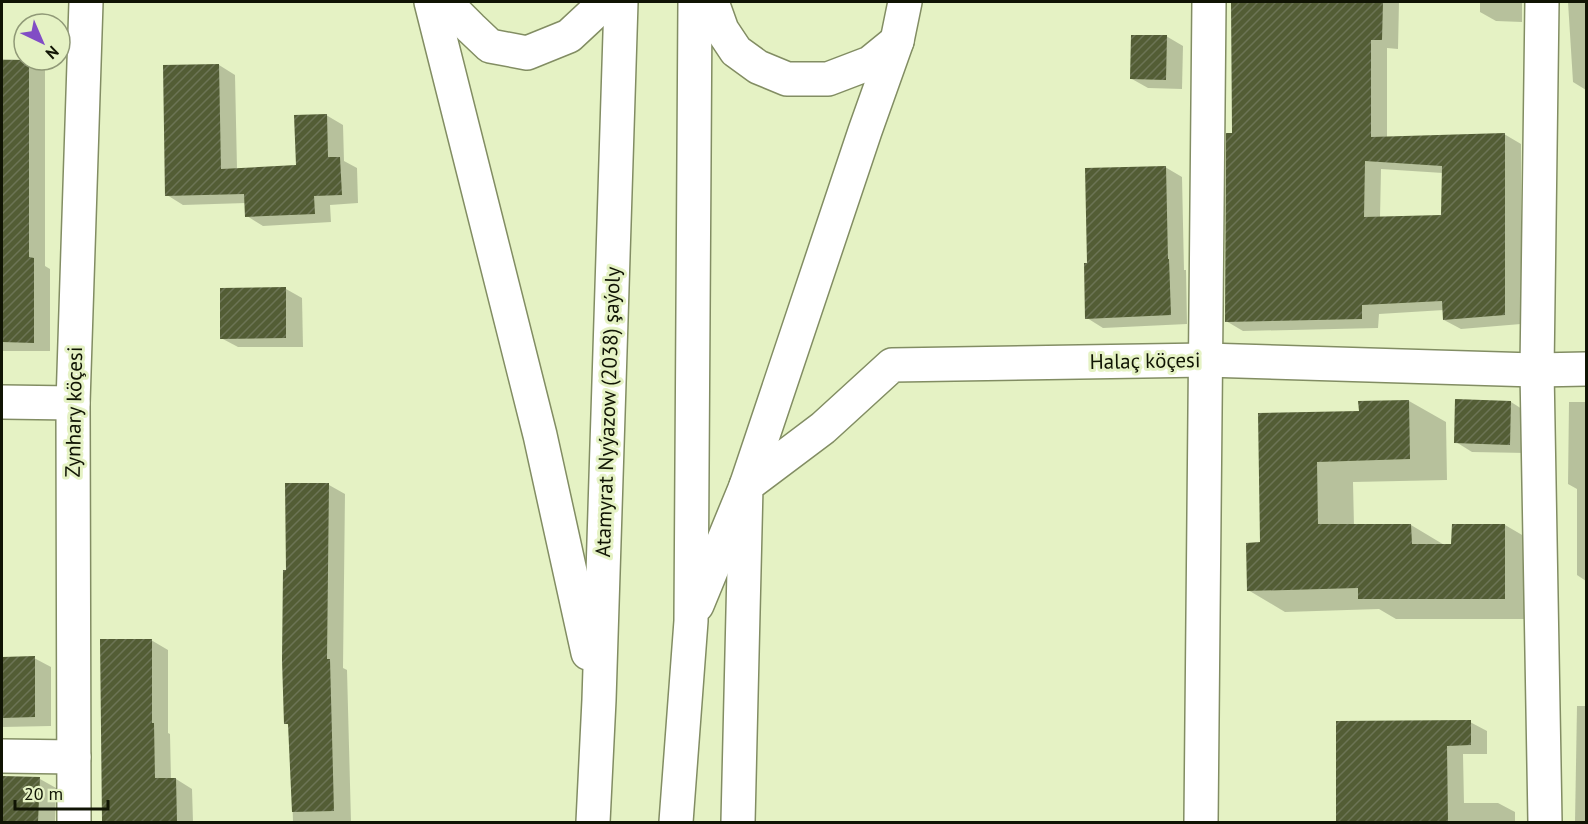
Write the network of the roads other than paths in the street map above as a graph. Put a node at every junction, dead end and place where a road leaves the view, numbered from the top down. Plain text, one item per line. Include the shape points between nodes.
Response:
1 (86, 2) edge
2 (431, 2) edge
3 (445, 2) edge
4 (602, 2) edge
5 (621, 2) edge
6 (695, 2) edge
7 (712, 2) edge
8 (905, 2) edge
9 (1209, 2) edge
10 (1542, 2) edge
11 (897, 41) junction
12 (1206, 360) junction
13 (1587, 369) edge
14 (1537, 370) junction
15 (2, 402) edge
16 (73, 403) junction
17 (746, 486) junction
18 (690, 621) junction
19 (599, 700) junction
20 (2, 756) edge
21 (74, 757) junction
22 (74, 822) edge
23 (593, 822) edge
24 (676, 822) edge
25 (738, 822) edge
26 (1201, 822) edge
27 (1545, 822) edge

1 - 16 street, Zynhary köçesi
2 - 19 street via 540,435
3 - 4 street via 490,46 527,53 569,36
5 - 19 street, Atamyrat Nyýazow (2038) şaýoly
6 - 18 street
7 - 11 street via 722,30 736,51 758,67 787,79 828,79 870,63
8 - 11 street
9 - 12 street
10 - 14 street
11 - 17 street
12 - 14 street, Halaç köçesi
12 - 17 street, Halaç köçesi via 892,365 824,428
12 - 26 street
13 - 14 street, Halaç köçesi
14 - 27 street
15 - 16 street
16 - 21 street, Zynhary köçesi
17 - 18 street
17 - 25 street
18 - 24 street
19 - 23 street, Atamyrat Nyýazow (2038) şaýoly
20 - 21 street
21 - 22 street, Zynhary köçesi

